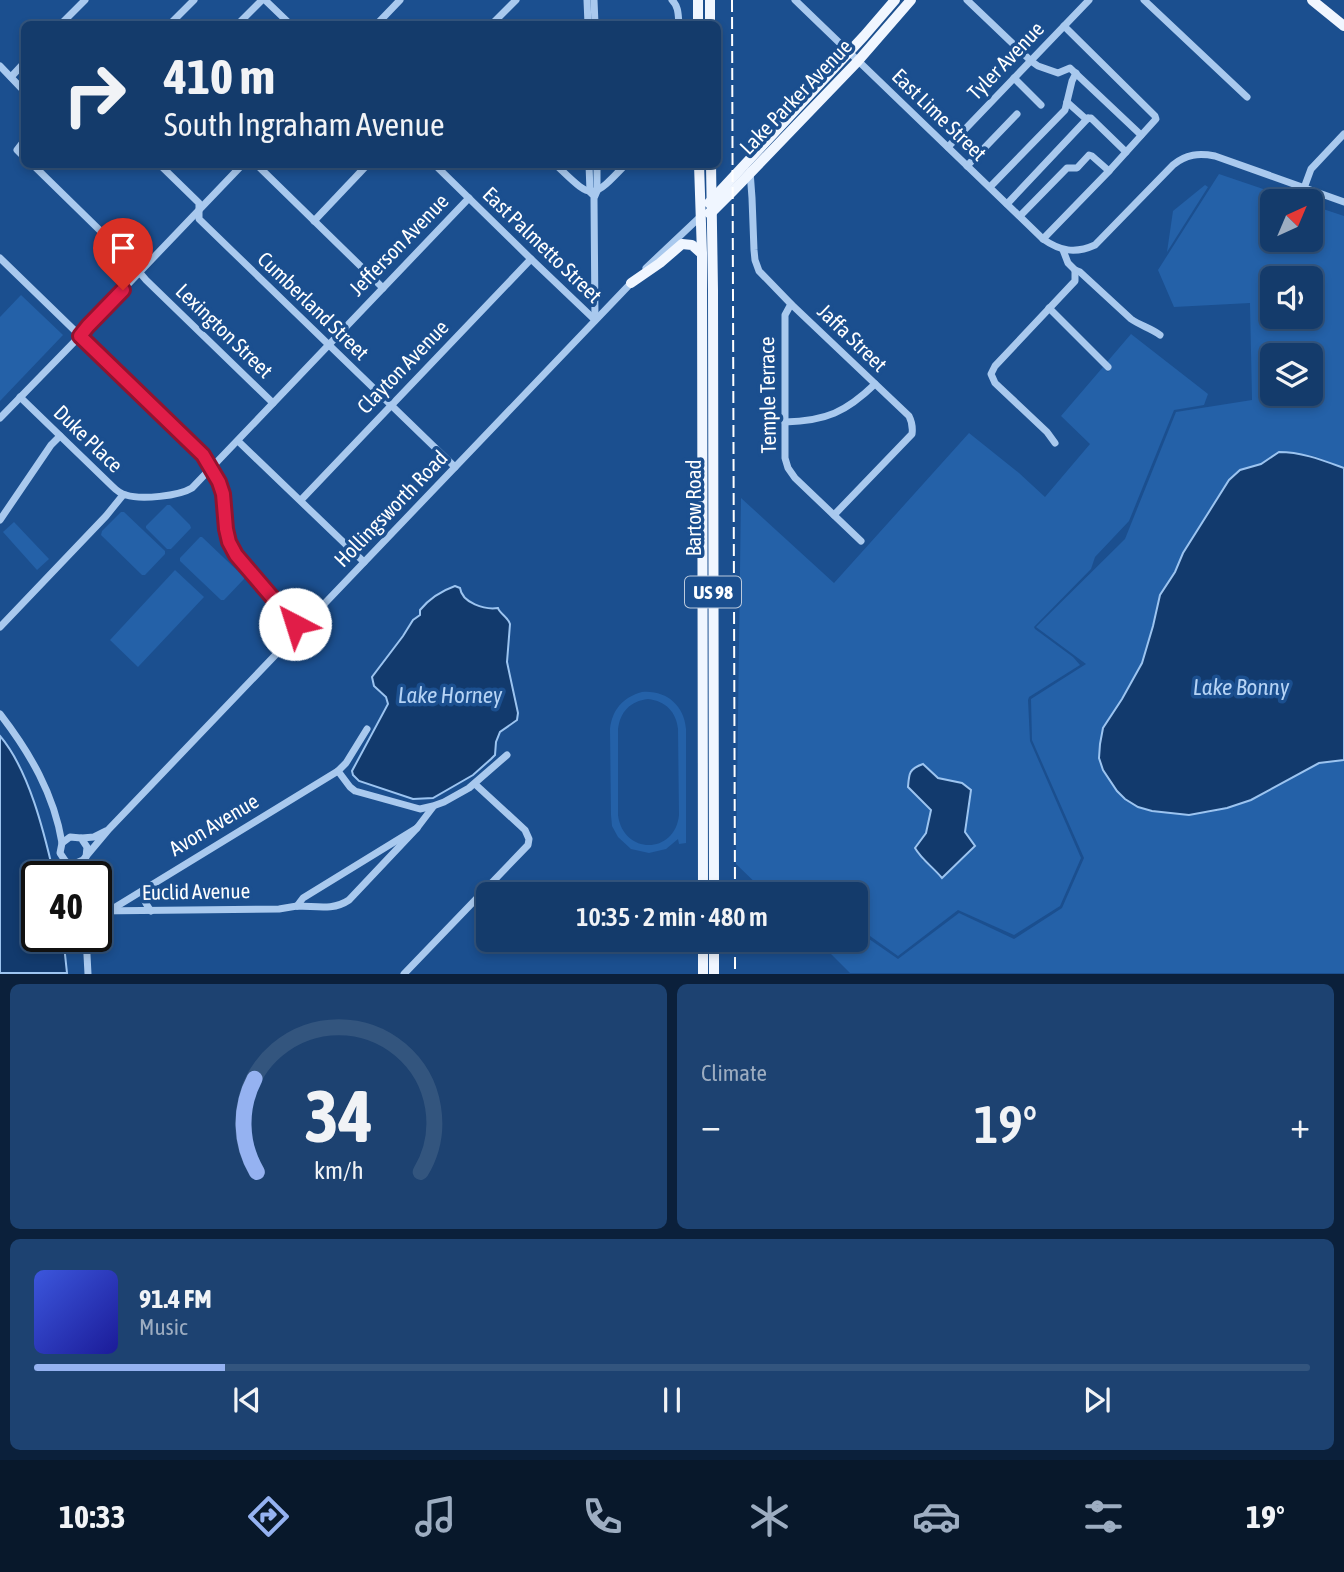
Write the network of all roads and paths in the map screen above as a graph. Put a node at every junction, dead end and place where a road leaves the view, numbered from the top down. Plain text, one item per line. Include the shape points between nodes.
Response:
1 (85, 0) edge
2 (194, 0) edge
3 (263, 0) edge
4 (516, 0) edge
5 (587, 0) edge
6 (594, 0) edge
7 (698, 0) edge
8 (710, 0) edge
9 (795, 0) edge
10 (895, 0) edge
11 (911, 0) edge
12 (967, 0) edge
13 (1089, 0) edge
14 (1144, 0) edge
15 (1312, 0) edge
16 (1321, 0) edge
17 (394, 2) edge
18 (1334, 17) junction
19 (590, 19) edge
20 (64, 21) edge
21 (173, 21) edge
22 (241, 21) edge
23 (287, 21) edge
24 (379, 21) edge
25 (495, 21) edge
26 (698, 21) edge
27 (710, 21) edge
28 (1064, 26) junction
29 (1344, 26) edge
30 (849, 52) junction
31 (858, 61) junction
32 (1031, 61) junction
33 (21, 66) edge
34 (0, 68) edge
35 (1076, 73) junction
36 (10, 77) junction
37 (1014, 78) junction
38 (21, 88) edge
39 (1247, 96) dead end
40 (1068, 102) junction
41 (1041, 105) dead end
42 (1017, 114) dead end
43 (1088, 118) junction
44 (1344, 134) edge
45 (1141, 135) junction
46 (948, 147) junction
47 (1126, 152) junction
48 (749, 160) junction
49 (967, 166) junction
50 (36, 168) edge
51 (163, 168) edge
52 (239, 168) edge
53 (260, 168) edge
54 (364, 168) edge
55 (439, 168) edge
56 (559, 168) edge
57 (590, 168) edge
58 (597, 168) edge
59 (622, 168) edge
60 (699, 168) edge
61 (711, 168) edge
62 (1109, 171) junction
63 (750, 173) junction
64 (990, 187) junction
65 (1304, 188) junction
66 (594, 194) junction
67 (469, 198) junction
68 (711, 200) junction
69 (1344, 202) edge
70 (1007, 204) junction
71 (199, 211) junction
72 (712, 212) junction
73 (701, 215) junction
74 (1020, 216) junction
75 (314, 221) junction
76 (1043, 239) junction
77 (1063, 250) junction
78 (702, 254) junction
79 (0, 258) edge
80 (531, 260) junction
81 (1075, 270) junction
82 (140, 272) junction
83 (631, 283) junction
84 (383, 288) junction
85 (791, 304) junction
86 (1049, 308) junction
87 (595, 320) junction
88 (1160, 335) dead end
89 (80, 336) junction
90 (328, 345) junction
91 (1108, 367) dead end
92 (875, 384) junction
93 (20, 397) junction
94 (273, 403) junction
95 (391, 405) junction
96 (0, 418) edge
97 (785, 422) junction
98 (60, 436) junction
99 (238, 440) junction
100 (1055, 443) dead end
101 (455, 467) junction
102 (211, 468) junction
103 (123, 495) junction
104 (300, 500) junction
105 (834, 515) junction
106 (0, 520) edge
107 (861, 541) dead end
108 (364, 562) junction
109 (708, 622) junction
110 (0, 627) edge
111 (299, 629) junction
112 (0, 714) edge
113 (367, 729) dead end
114 (507, 755) dead end
115 (338, 771) junction
116 (475, 783) junction
117 (433, 806) junction
118 (55, 813) junction
119 (418, 828) junction
120 (109, 829) junction
121 (77, 837) junction
122 (62, 843) junction
123 (85, 859) junction
124 (66, 861) edge
125 (82, 861) edge
126 (703, 882) edge
127 (714, 882) edge
128 (145, 888) junction
129 (297, 906) junction
130 (112, 909) edge
131 (112, 911) edge
132 (150, 911) junction
133 (87, 952) edge
134 (703, 952) edge
135 (714, 952) edge
136 (88, 974) edge
137 (404, 974) edge
138 (703, 974) edge
139 (714, 974) edge

1 - 20 street
2 - 21 street
3 - 22 street
3 - 23 street
4 - 25 street
5 - 19 street
6 - 19 street
7 - 26 main road
8 - 27 main road
9 - 30 street, East Lime Street
10 - 30 main road, Lake Parker Avenue
11 - 31 main road, Lake Parker Avenue
12 - 32 street
13 - 28 street, Tyler Avenue
14 - 39 street
15 - 18 main road
16 - 18 main road
17 - 24 street
18 - 29 main road
28 - 32 street, Tyler Avenue
28 - 45 street via 1155,116
30 - 31 street, East Lime Street
30 - 48 main road, Lake Parker Avenue
31 - 46 street, East Lime Street
31 - 63 main road, Lake Parker Avenue
32 - 35 street via 1058,73 1070,68
32 - 37 street, Tyler Avenue
33 - 36 street
34 - 36 street
35 - 40 street
35 - 45 street
36 - 38 street
37 - 41 street
37 - 46 street, Tyler Avenue
40 - 43 street
40 - 64 street
42 - 49 street
43 - 47 street
43 - 70 street
44 - 65 street via 1311,169
45 - 47 street
46 - 49 street, East Lime Street
47 - 62 street
48 - 63 street, Jaffa Street
48 - 68 main road, Lake Parker Avenue
49 - 64 street, East Lime Street
50 - 82 street, Lexington Street
51 - 71 street, Cumberland Street via 199,203
52 - 71 street
53 - 75 street
54 - 75 street
55 - 67 street, East Palmetto Street
56 - 66 street
57 - 66 street
58 - 66 street
59 - 66 street
60 - 73 main road, Bartow Road / US 98
61 - 68 main road, Bartow Road / US 98
62 - 74 street via 1089,155 1077,167 1068,168
62 - 76 street
63 - 72 main road, Lake Parker Avenue
63 - 85 street, Jaffa Street via 755,260
64 - 70 street, East Lime Street
65 - 69 street
65 - 77 street via 1216,156 1193,154 1175,163 1095,245
66 - 87 street
67 - 80 street, East Palmetto Street
67 - 84 street, Jefferson Avenue
68 - 72 main road, Bartow Road / US 98
68 - 73 main road, Lake Parker Avenue
70 - 74 street, East Lime Street
71 - 82 street
71 - 90 street, Cumberland Street via 199,219
72 - 73 main road
72 - 109 main road, Bartow Road / US 98
73 - 78 main road, Bartow Road / US 98
73 - 83 street, Hollingsworth Road
74 - 76 street, East Lime Street
75 - 84 street
76 - 77 street, East Lime Street
77 - 81 street
78 - 83 main road via 692,245 682,244
78 - 109 main road, Bartow Road / US 98
79 - 89 street
80 - 87 street, East Palmetto Street
80 - 95 street, Clayton Avenue
81 - 86 street via 1075,281
81 - 88 street via 1131,319
82 - 89 street
82 - 94 street, Lexington Street
83 - 87 street, Hollingsworth Road
84 - 90 street, Jefferson Avenue
85 - 92 street, Jaffa Street
85 - 97 street, Temple Terrace via 785,315
86 - 91 street
86 - 100 street via 991,374
87 - 101 street, Hollingsworth Road
89 - 93 street
89 - 102 street
90 - 94 street, Jefferson Avenue
90 - 95 street, Cumberland Street
92 - 97 street via 834,415
92 - 105 street, Jaffa Street via 909,416 912,434
93 - 96 street
93 - 98 street, Duke Place
94 - 99 street, Jefferson Avenue
95 - 101 street, Cumberland Street
95 - 104 street, Clayton Avenue
97 - 105 street, Temple Terrace via 788,468
98 - 103 street, Duke Place
98 - 106 street
99 - 102 street, Jefferson Avenue
99 - 104 street
101 - 108 street, Hollingsworth Road
102 - 103 street, Duke Place via 192,488 179,494
102 - 111 street via 223,494 226,529 236,555
103 - 110 street
104 - 108 street
105 - 107 street, Temple Terrace
108 - 111 street, Hollingsworth Road
109 - 126 main road, Bartow Road / US 98
109 - 127 main road, Bartow Road / US 98
111 - 120 street, Hollingsworth Road
112 - 118 street via 26,749
113 - 115 street
114 - 116 street
115 - 117 street via 355,790 420,808
115 - 128 street, Avon Avenue
116 - 117 street
116 - 137 street via 525,830 528,845
117 - 119 street, Euclid Avenue
118 - 121 street via 64,829
118 - 122 street
119 - 129 street, Euclid Avenue
119 - 129 street, Euclid Avenue via 343,904
120 - 121 street, Hollingsworth Road via 94,838
120 - 123 street, Hollingsworth Road
121 - 122 street
121 - 123 street via 87,847
122 - 124 street via 60,853
123 - 125 street
128 - 130 street, Avon Avenue
128 - 132 street
129 - 132 street, Euclid Avenue
131 - 132 street, Euclid Avenue
133 - 136 street
134 - 138 main road
135 - 139 main road

